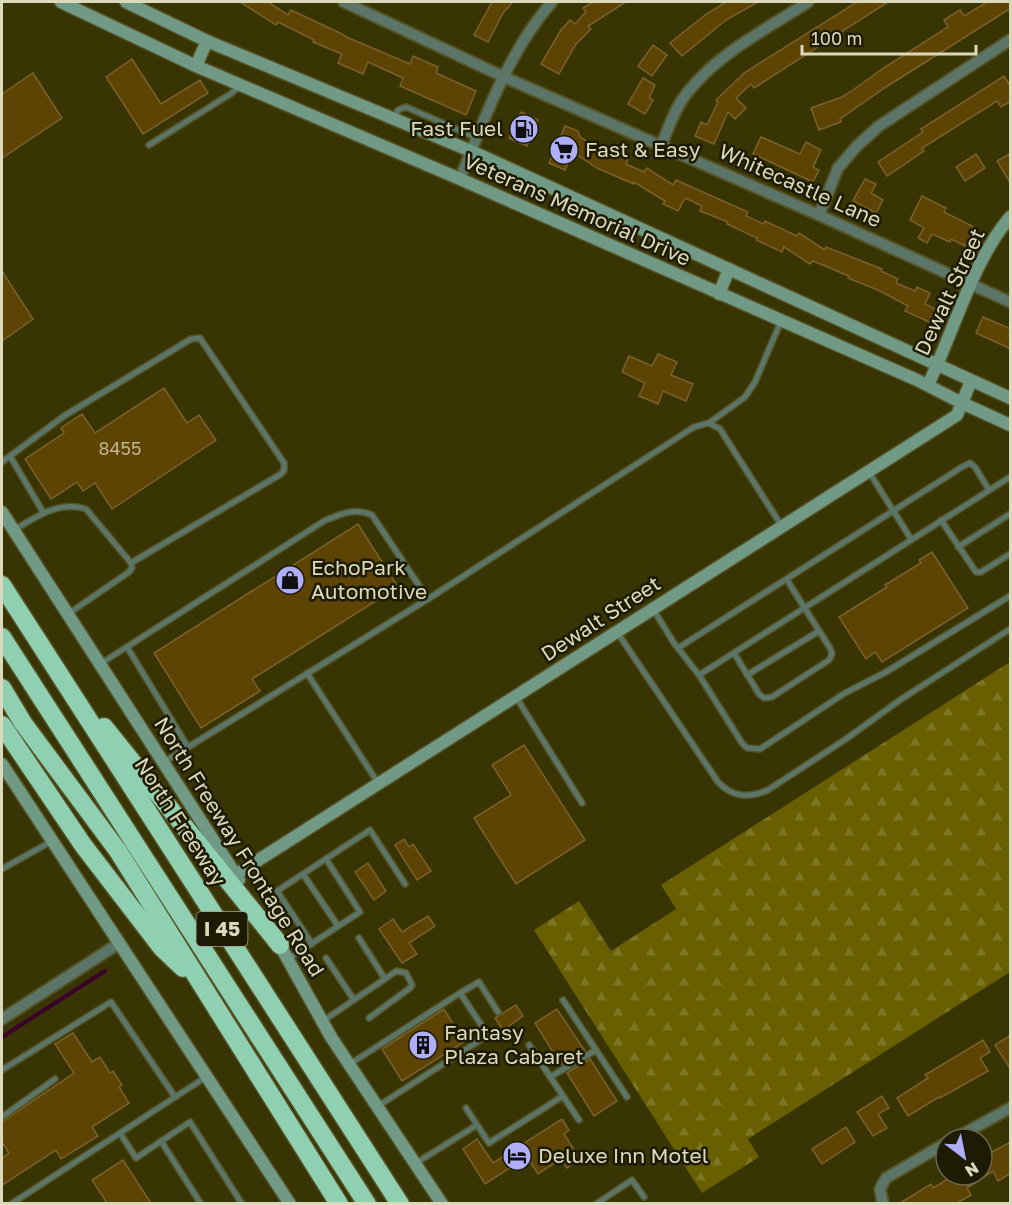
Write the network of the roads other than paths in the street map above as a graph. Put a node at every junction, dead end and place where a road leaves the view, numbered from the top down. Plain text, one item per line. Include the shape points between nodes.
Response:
1 (61, 2) edge
2 (126, 2) edge
3 (344, 2) edge
4 (552, 2) edge
5 (808, 2) edge
6 (1011, 40) edge
7 (207, 41) junction
8 (196, 66) junction
9 (504, 76) junction
10 (240, 85) junction
11 (394, 119) junction
12 (477, 138) junction
13 (148, 145) dead end
14 (661, 147) junction
15 (471, 150) junction
16 (460, 179) junction
17 (819, 215) junction
18 (1011, 217) edge
19 (729, 269) junction
20 (971, 285) junction
21 (719, 294) junction
22 (1011, 302) edge
23 (782, 321) junction
24 (937, 365) junction
25 (971, 381) junction
26 (928, 385) junction
27 (1011, 398) edge
28 (962, 403) junction
29 (709, 423) junction
30 (1011, 425) edge
31 (10, 456) junction
32 (2, 462) edge
33 (869, 471) junction
34 (1011, 477) edge
35 (989, 490) junction
36 (2, 512) edge
37 (44, 512) junction
38 (894, 512) junction
39 (1011, 514) edge
40 (941, 520) junction
41 (783, 528) junction
42 (14, 530) junction
43 (911, 539) junction
44 (958, 547) junction
45 (1011, 554) edge
46 (131, 563) junction
47 (787, 580) junction
48 (2, 585) edge
49 (1011, 596) edge
50 (428, 599) junction
51 (804, 608) junction
52 (653, 609) junction
53 (68, 614) junction
54 (1011, 629) edge
55 (819, 631) junction
56 (617, 632) junction
57 (2, 637) edge
58 (127, 647) junction
59 (678, 648) junction
60 (734, 653) junction
61 (45, 654) junction
62 (100, 664) junction
63 (307, 673) junction
64 (699, 675) junction
65 (747, 675) junction
66 (2, 688) edge
67 (516, 697) junction
68 (2, 725) edge
69 (188, 747) junction
70 (164, 762) junction
71 (3, 768) edge
72 (379, 784) junction
73 (582, 803) dead end
74 (52, 841) junction
75 (326, 859) junction
76 (2, 869) edge
77 (303, 874) junction
78 (235, 875) junction
79 (405, 884) dead end
80 (338, 926) junction
81 (359, 938) dead end
82 (118, 944) junction
83 (312, 944) junction
84 (284, 952) junction
85 (326, 958) dead end
86 (385, 979) junction
87 (207, 991) junction
88 (460, 993) junction
89 (354, 1000) junction
90 (563, 1000) dead end
91 (498, 1011) dead end
92 (369, 1018) dead end
93 (2, 1019) edge
94 (323, 1021) junction
95 (529, 1045) dead end
96 (596, 1050) junction
97 (350, 1064) junction
98 (2, 1070) edge
99 (206, 1077) junction
100 (550, 1077) junction
101 (55, 1079) dead end
102 (563, 1096) junction
103 (175, 1097) junction
104 (627, 1097) dead end
105 (378, 1106) junction
106 (466, 1108) dead end
107 (1011, 1108) edge
108 (2, 1117) edge
109 (579, 1120) dead end
110 (477, 1125) junction
111 (976, 1127) edge
112 (120, 1133) junction
113 (161, 1141) junction
114 (934, 1150) edge
115 (416, 1163) junction
116 (644, 1197) dead end
117 (11, 1203) edge
118 (201, 1203) edge
119 (242, 1203) edge
120 (290, 1203) edge
121 (339, 1203) edge
122 (367, 1203) edge
123 (400, 1203) edge
124 (442, 1203) edge
125 (596, 1203) edge
126 (883, 1203) edge

1 - 8 main road, Veterans Memorial Drive
2 - 7 main road, Veterans Memorial Drive
3 - 9 street, Whitecastle Lane
4 - 9 street via 532,24
5 - 14 street via 704,73 686,94
6 - 17 street via 879,126 856,146 838,168
7 - 8 main road
7 - 11 main road, Veterans Memorial Drive
8 - 10 main road, Veterans Memorial Drive
9 - 12 street
9 - 14 street, Whitecastle Lane
10 - 13 lane
10 - 16 main road, Veterans Memorial Drive
11 - 12 lane via 398,110 406,106
11 - 15 main road, Veterans Memorial Drive
12 - 15 street
14 - 17 street, Whitecastle Lane
15 - 16 street
15 - 19 main road, Veterans Memorial Drive
16 - 21 main road, Veterans Memorial Drive
17 - 20 street, Whitecastle Lane
18 - 20 main road, Dewalt Street via 997,233
19 - 21 main road
19 - 24 main road, Veterans Memorial Drive
20 - 22 street, Whitecastle Lane
20 - 24 main road, Dewalt Street
21 - 23 main road, Veterans Memorial Drive
23 - 26 main road, Veterans Memorial Drive
23 - 29 lane via 745,397
24 - 25 main road, Veterans Memorial Drive
24 - 26 main road, Dewalt Street
25 - 27 main road, Veterans Memorial Drive
25 - 28 main road, Dewalt Street
26 - 28 main road, Veterans Memorial Drive
28 - 30 main road, Veterans Memorial Drive
28 - 33 main road, Dewalt Street via 954,417
29 - 41 lane via 720,429
29 - 50 lane via 686,432
31 - 32 lane
31 - 37 lane
31 - 46 lane via 64,416 191,339 200,338 284,463 284,470
33 - 38 lane
33 - 41 main road, Dewalt Street
34 - 35 lane
35 - 38 lane via 970,463
35 - 40 lane
36 - 42 main road, North Freeway Frontage Road
37 - 42 lane
37 - 46 lane via 78,506 86,509
38 - 43 lane
38 - 47 lane
39 - 44 lane
40 - 43 lane
40 - 44 lane
41 - 52 main road, Dewalt Street
42 - 53 main road, North Freeway Frontage Road
43 - 51 lane
44 - 45 lane via 976,572
46 - 53 lane via 129,572
47 - 51 lane
47 - 59 lane
48 - 61 highway, North Freeway / I 45
49 - 64 lane via 845,693 759,749 742,743
50 - 58 lane via 372,515 346,512 324,521
50 - 63 lane
51 - 55 lane
51 - 60 lane
52 - 56 main road, Dewalt Street
52 - 59 lane
53 - 62 main road, North Freeway Frontage Road
54 - 56 lane via 768,790 743,797 718,783
55 - 65 lane
55 - 65 lane via 830,648 829,660 772,697 759,694
56 - 67 main road, Dewalt Street
57 - 122 highway
58 - 62 lane
58 - 69 lane
59 - 64 lane
60 - 64 lane
60 - 65 lane
61 - 84 highway
61 - 123 highway, North Freeway / I 45
62 - 70 main road, North Freeway Frontage Road
63 - 69 lane
63 - 72 lane
66 - 87 highway, I 45 via 23,723 118,851
67 - 72 main road, Dewalt Street
67 - 73 lane
68 - 87 highway via 83,845 162,948
69 - 70 lane
70 - 78 main road, North Freeway Frontage Road
71 - 74 main road
72 - 78 main road, Dewalt Street
74 - 76 lane
74 - 82 main road
75 - 77 lane
75 - 79 lane via 370,830
75 - 80 lane via 360,912
77 - 80 lane
77 - 83 lane via 277,891
78 - 84 main road, North Freeway Frontage Road
80 - 83 lane
81 - 86 lane
82 - 93 street
82 - 99 main road
83 - 84 lane
84 - 94 main road, North Freeway Frontage Road
85 - 89 lane
86 - 89 lane
86 - 92 lane via 402,971 412,985
87 - 121 highway, I 45
88 - 91 lane via 479,982
88 - 97 lane
88 - 105 lane via 488,1035
89 - 94 lane
90 - 96 lane
94 - 97 main road, North Freeway Frontage Road
95 - 100 lane
96 - 100 lane
96 - 104 lane
97 - 105 main road, North Freeway Frontage Road
98 - 103 lane via 111,1002
99 - 103 lane
99 - 120 main road
100 - 102 lane
101 - 108 lane
102 - 109 lane
102 - 110 lane via 489,1143
103 - 112 lane
105 - 115 main road, North Freeway Frontage Road
106 - 110 lane
107 - 111 street
110 - 115 lane
112 - 113 lane via 136,1158
112 - 117 lane
113 - 118 lane
113 - 119 lane via 190,1122
114 - 126 street via 886,1178 880,1189
115 - 124 main road, North Freeway Frontage Road
116 - 125 lane via 632,1180

